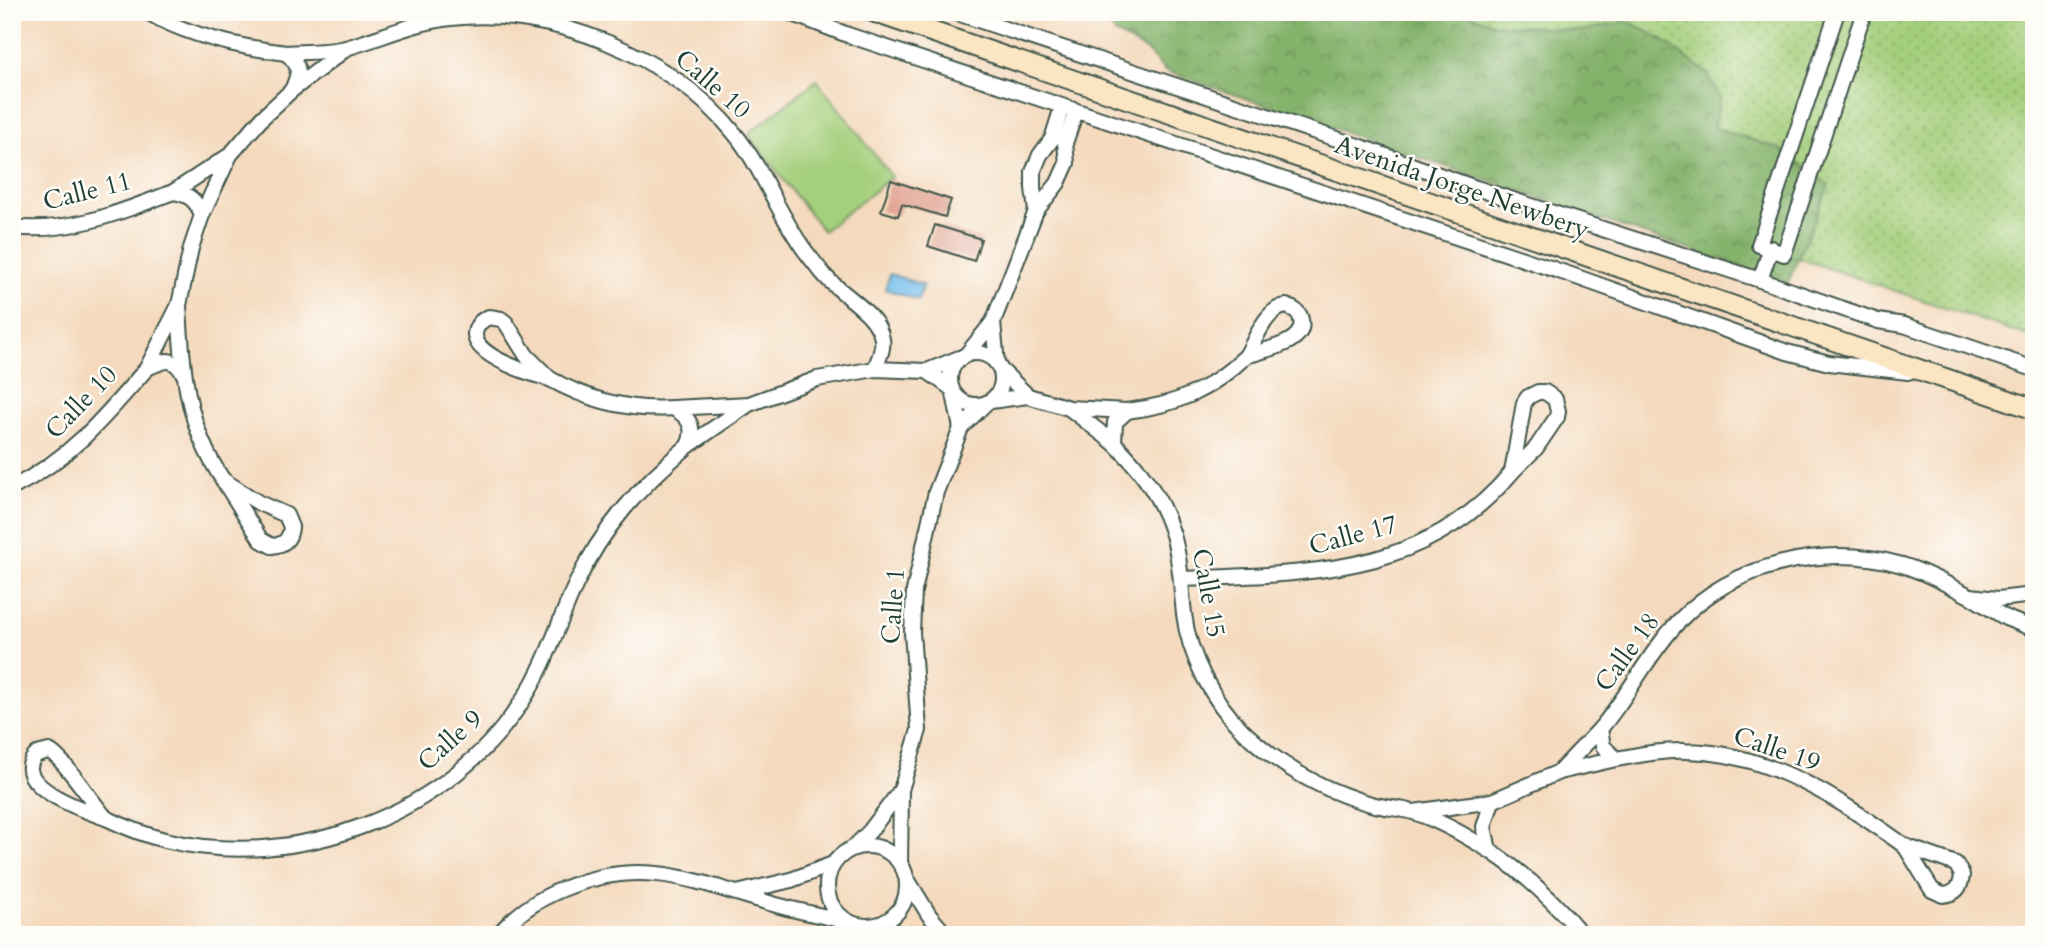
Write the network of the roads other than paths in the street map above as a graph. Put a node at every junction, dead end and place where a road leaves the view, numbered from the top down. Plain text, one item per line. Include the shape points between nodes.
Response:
1 (146, 12) edge
2 (789, 12) edge
3 (874, 12) edge
4 (954, 12) edge
5 (1837, 12) edge
6 (1864, 12) edge
7 (346, 48) junction
8 (286, 53) junction
9 (292, 90) junction
10 (1069, 109) junction
11 (1058, 141) junction
12 (230, 155) junction
13 (173, 192) junction
14 (1036, 211) junction
15 (202, 215) junction
16 (12, 227) edge
17 (1771, 248) junction
18 (1760, 280) junction
19 (179, 305) junction
20 (993, 322) junction
21 (964, 356) junction
22 (1246, 356) dead end
23 (999, 367) junction
24 (147, 368) junction
25 (875, 369) junction
26 (2034, 369) edge
27 (927, 371) junction
28 (185, 376) junction
29 (1933, 376) junction
30 (550, 379) junction
31 (953, 391) junction
32 (1028, 396) junction
33 (988, 402) junction
34 (749, 404) junction
35 (673, 408) junction
36 (1069, 408) junction
37 (2034, 409) edge
38 (1127, 411) junction
39 (961, 428) junction
40 (1114, 443) junction
41 (688, 446) junction
42 (1512, 472) junction
43 (223, 480) junction
44 (12, 488) edge
45 (1182, 579) junction
46 (2034, 594) edge
47 (1970, 596) junction
48 (2034, 629) edge
49 (1600, 729) junction
50 (1616, 759) junction
51 (1559, 772) junction
52 (901, 790) junction
53 (1492, 802) junction
54 (1414, 812) junction
55 (106, 818) junction
56 (1905, 846) dead end
57 (853, 848) junction
58 (1489, 850) junction
59 (833, 864) junction
60 (903, 870) junction
61 (737, 893) junction
62 (854, 924) junction
63 (498, 935) edge
64 (884, 935) edge
65 (946, 935) edge
66 (1582, 935) edge

1 - 8 street via 217,40
2 - 10 street
3 - 29 main road, Avenida Jorge Newbery
4 - 18 street
5 - 17 street via 1759,245
6 - 17 street via 1784,254
7 - 8 street
7 - 9 street
7 - 25 street, Calle 10 via 431,22 505,18 595,38 653,64 735,133 797,240 827,278 875,322 883,340
8 - 9 street via 297,62
9 - 12 street
10 - 11 street
10 - 29 street via 1571,275 1787,352 1829,363
11 - 14 street via 1040,155 1033,172
11 - 14 street via 1067,163
12 - 13 street, Calle 11
12 - 15 street
13 - 15 street via 187,194
13 - 16 street, Calle 11 via 62,228
14 - 20 street
15 - 19 street
17 - 18 street
18 - 26 street
19 - 24 street, Calle 10
19 - 28 street
20 - 21 street
20 - 23 street
21 - 23 street via 987,355
21 - 27 street
21 - 31 street via 950,374
22 - 38 street via 1192,396
23 - 32 street
23 - 33 street via 1000,390
24 - 28 street via 171,361
24 - 44 street, Calle 10 via 81,442
25 - 27 street
25 - 34 street via 817,379
27 - 31 street
28 - 43 street via 199,438
29 - 37 main road, Avenida Jorge Newbery
30 - 30 street via 501,319 489,317 479,324 475,336 480,347 521,370
30 - 35 street via 601,401 655,410
31 - 33 street via 965,403
31 - 39 street
32 - 33 street
32 - 36 street
33 - 39 street
34 - 35 street
34 - 41 street, Calle 9
35 - 41 street via 688,418 692,427
36 - 38 street
36 - 40 street, Calle 15
38 - 40 street via 1115,422
39 - 52 street, Calle 1 via 936,492 914,591 919,730
40 - 45 street, Calle 15 via 1157,497 1173,535
41 - 55 street, Calle 9 via 646,482 608,528 576,583 545,661 511,717 468,762 418,800 356,830 260,847 167,841
42 - 42 street, Calle 17 via 1551,428 1558,411 1550,394 1538,392 1524,402
42 - 45 street, Calle 17 via 1454,524 1379,558 1297,575
43 - 43 street via 261,540 272,546 284,543 291,533 286,515
45 - 54 street, Calle 15 via 1184,616 1197,659 1239,727 1279,762 1318,786 1374,805
46 - 47 street via 1998,599
47 - 48 street, Calle 18
47 - 49 street, Calle 18 via 1919,571 1874,559 1808,558 1758,571 1726,586 1681,618
49 - 50 street via 1603,746
49 - 51 street, Calle 18
50 - 51 street, Calle 19
50 - 56 street, Calle 19 via 1684,751 1758,764 1825,792
51 - 53 street
52 - 57 street
52 - 60 street
53 - 54 street
53 - 58 street via 1484,827
54 - 58 street
55 - 55 street, Calle 9 via 60,757 43,751 33,758 29,770 34,781 80,810
57 - 59 street
57 - 60 street via 880,848
58 - 66 street via 1545,893
59 - 61 street
59 - 62 street via 828,876 830,902 837,914
60 - 62 street via 907,890 896,914 873,926
60 - 65 street
61 - 62 street
61 - 63 street via 666,874 603,876 544,898
62 - 64 street

